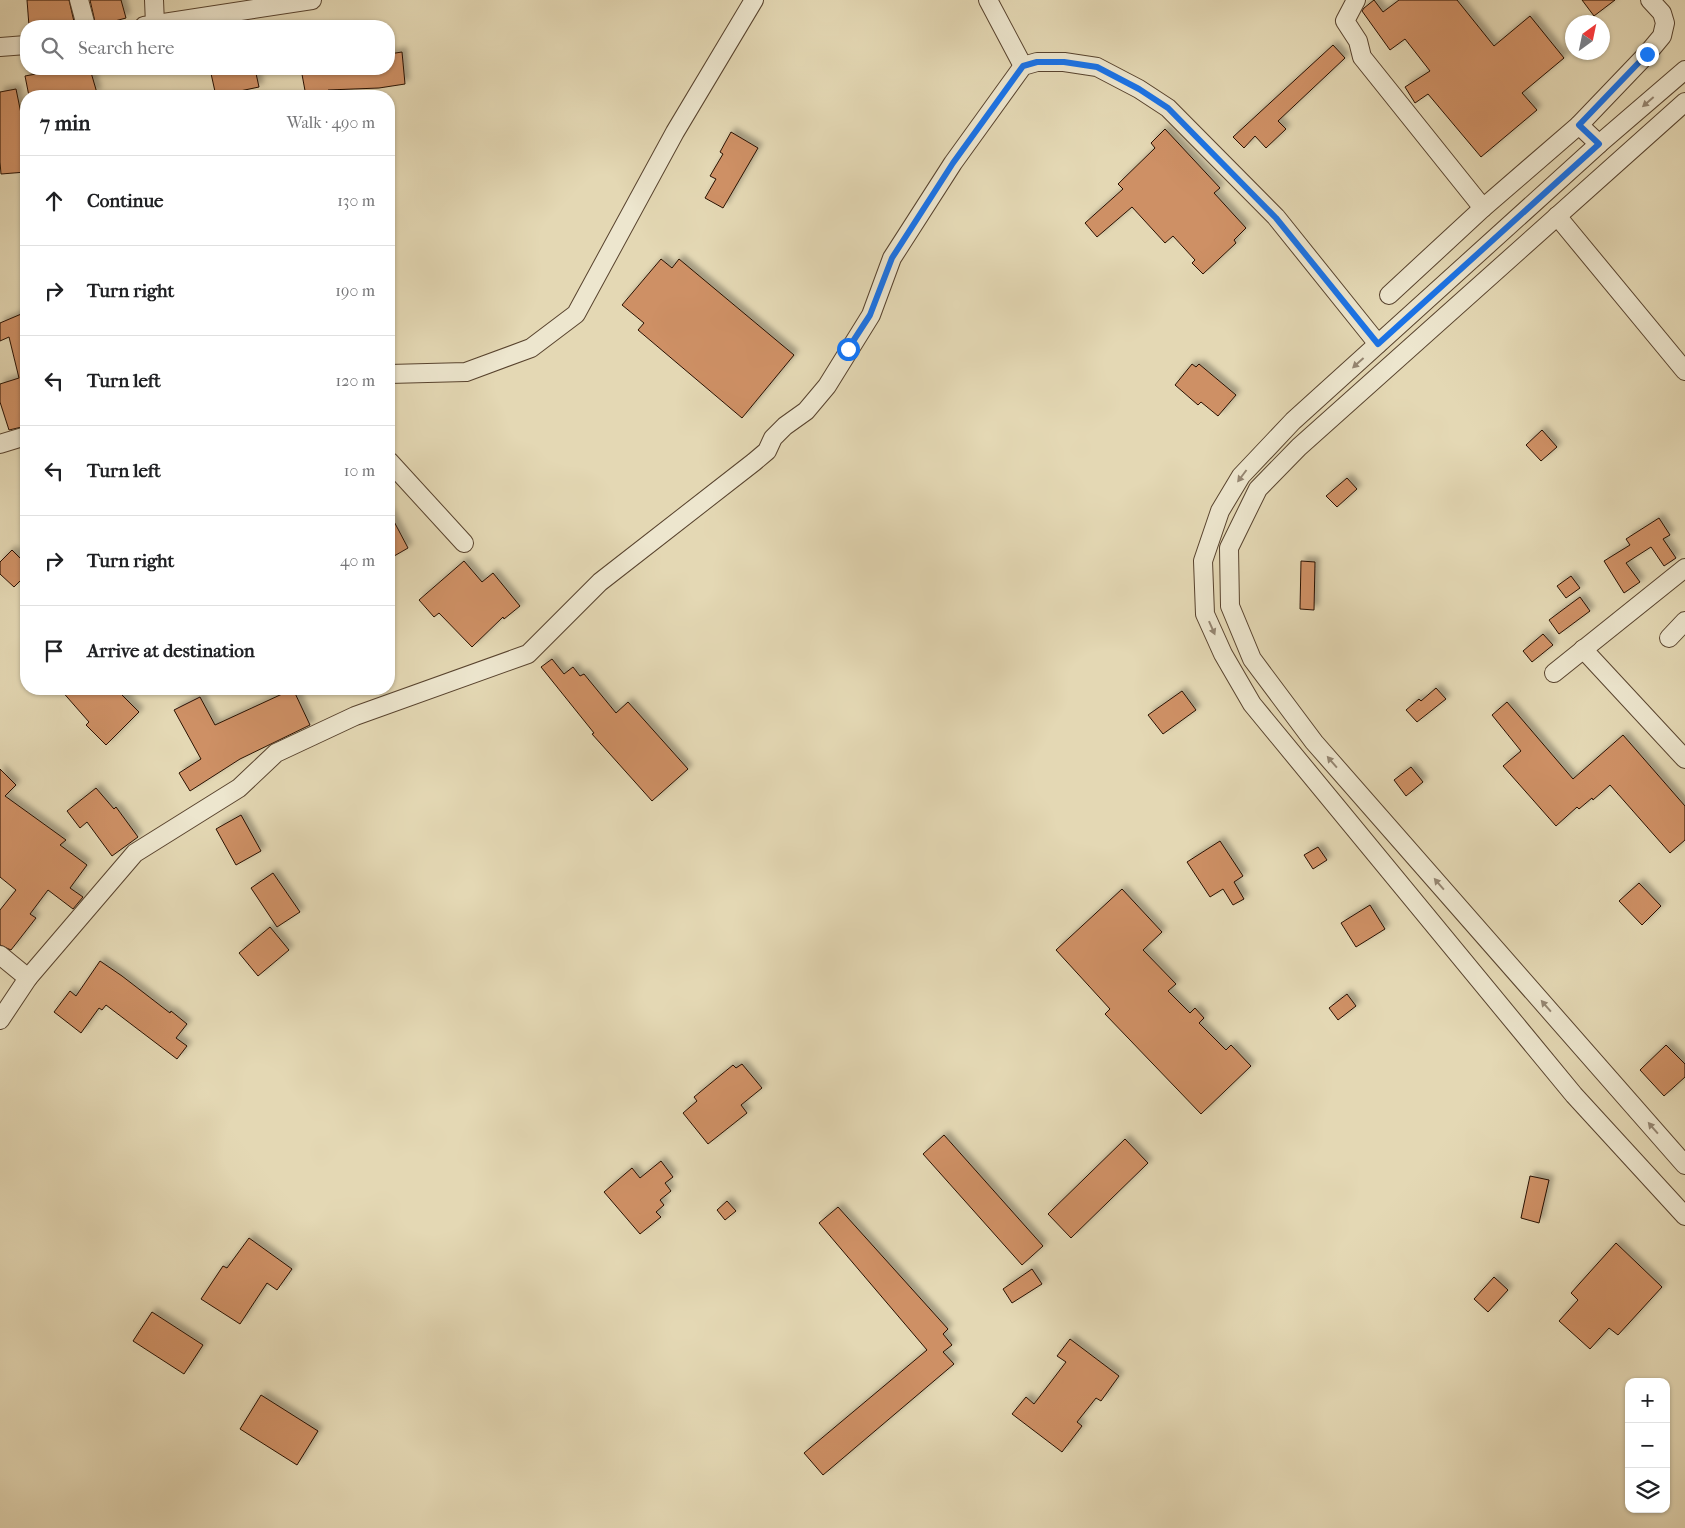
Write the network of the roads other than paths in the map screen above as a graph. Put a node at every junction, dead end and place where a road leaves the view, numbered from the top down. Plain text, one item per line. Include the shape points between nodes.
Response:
1 (79, 0) edge
2 (154, 0) edge
3 (312, 0) edge
4 (754, 0) edge
5 (988, 0) edge
6 (1356, 0) edge
7 (1650, 0) edge
8 (84, 20) edge
9 (151, 20) edge
10 (182, 20) edge
11 (20, 45) edge
12 (0, 47) edge
13 (1023, 66) junction
14 (1685, 70) edge
15 (1685, 102) edge
16 (1579, 125) junction
17 (1599, 144) junction
18 (1483, 208) junction
19 (1557, 216) junction
20 (1389, 294) dead end
21 (1378, 344) junction
22 (1685, 371) edge
23 (395, 374) edge
24 (20, 438) edge
25 (0, 444) edge
26 (395, 468) edge
27 (464, 543) dead end
28 (1685, 568) edge
29 (1685, 621) edge
30 (1669, 638) dead end
31 (1583, 649) junction
32 (1554, 673) dead end
33 (1685, 759) edge
34 (0, 955) edge
35 (28, 978) junction
36 (0, 1020) edge
37 (1685, 1165) edge
38 (1685, 1216) edge

1 - 8 street
2 - 9 street
3 - 10 street
4 - 23 street via 675,132 576,314 531,348 466,372
5 - 13 street
6 - 18 street via 1345,21 1358,41 1362,57
7 - 16 street via 1662,13 1665,23 1662,36
11 - 12 street
13 - 21 street via 1037,62 1064,62 1097,67 1168,108 1276,218
13 - 35 street via 953,163 892,258 870,315 827,386 806,411 773,438 767,451 600,582 528,654 355,716 276,752 238,788 136,853
14 -> 17 street
15 - 19 street
16 - 17 street
16 - 18 street
17 - 21 street
18 - 20 street
19 - 22 street
37 -> 19 street via 1314,742 1252,659 1230,606 1229,548 1258,489 1300,447
21 -> 38 street via 1293,421 1241,476 1220,511 1203,561 1205,614 1223,654 1252,704 1574,1095
24 - 25 street
26 - 27 street
28 - 31 street
29 - 30 street
31 - 32 street
31 - 33 street
34 - 35 street
35 - 36 street

